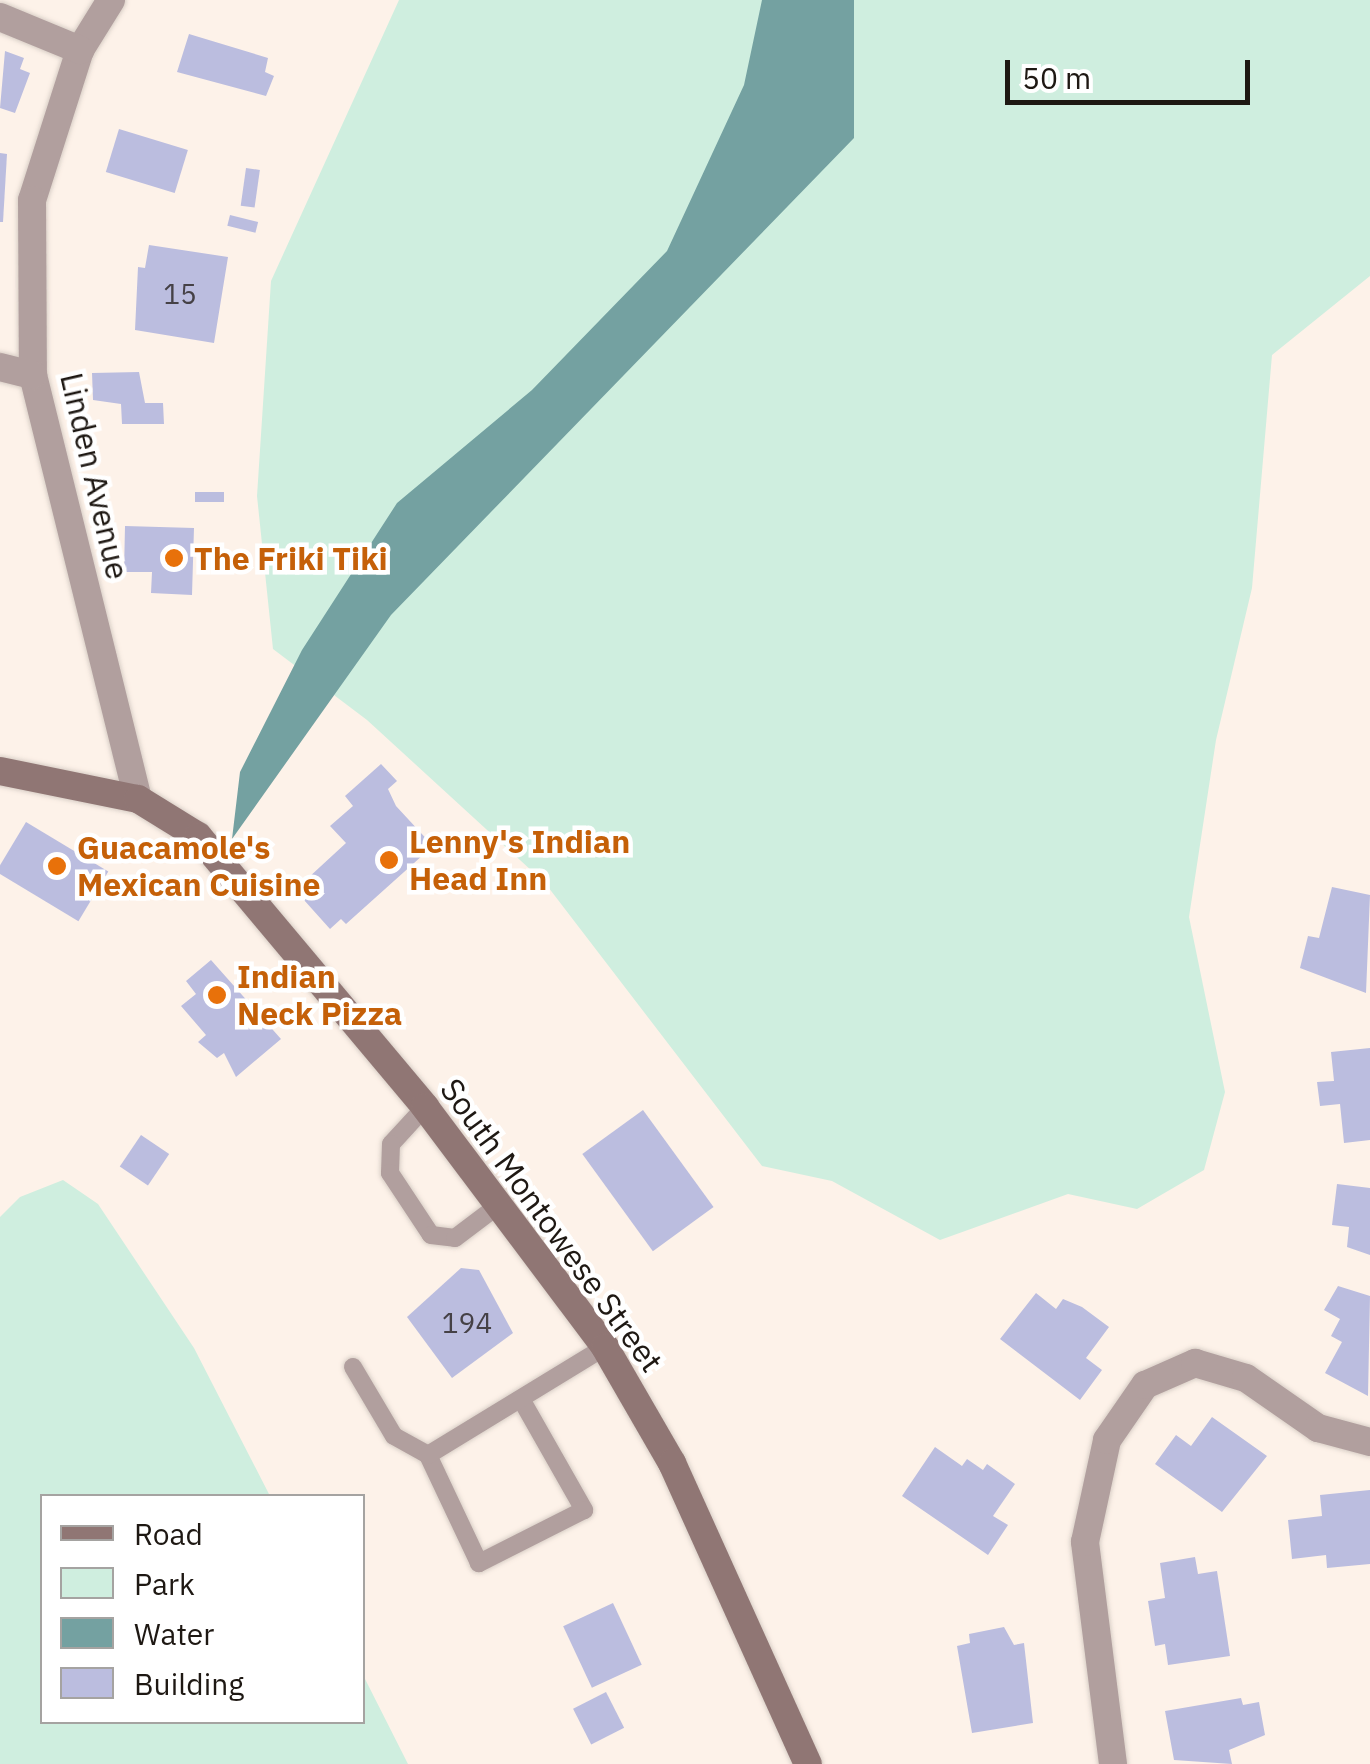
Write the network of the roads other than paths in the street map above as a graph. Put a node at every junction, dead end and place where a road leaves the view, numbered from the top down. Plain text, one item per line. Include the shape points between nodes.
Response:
1 (110, 0) edge
2 (0, 17) edge
3 (80, 50) junction
4 (0, 366) edge
5 (33, 375) junction
6 (0, 771) edge
7 (138, 799) junction
8 (425, 1107) junction
9 (500, 1204) junction
10 (605, 1347) junction
11 (353, 1367) dead end
12 (522, 1398) junction
13 (1370, 1442) edge
14 (428, 1456) junction
15 (808, 1764) edge
16 (1114, 1764) edge

1 - 3 street, Linden Avenue
2 - 3 street
3 - 5 street, Linden Avenue via 32,200
4 - 5 street
5 - 7 street, Linden Avenue
6 - 7 main road
7 - 8 main road, South Montowese Street via 198,836
8 - 9 main road, South Montowese Street
8 - 9 lane via 391,1144 390,1174 431,1235 455,1238
9 - 10 main road, South Montowese Street
10 - 12 lane
10 - 15 main road, South Montowese Street via 672,1463
11 - 14 lane via 394,1436
12 - 14 lane
12 - 14 lane via 584,1510 479,1563
13 - 16 street via 1318,1428 1246,1378 1195,1364 1145,1385 1107,1440 1084,1542

